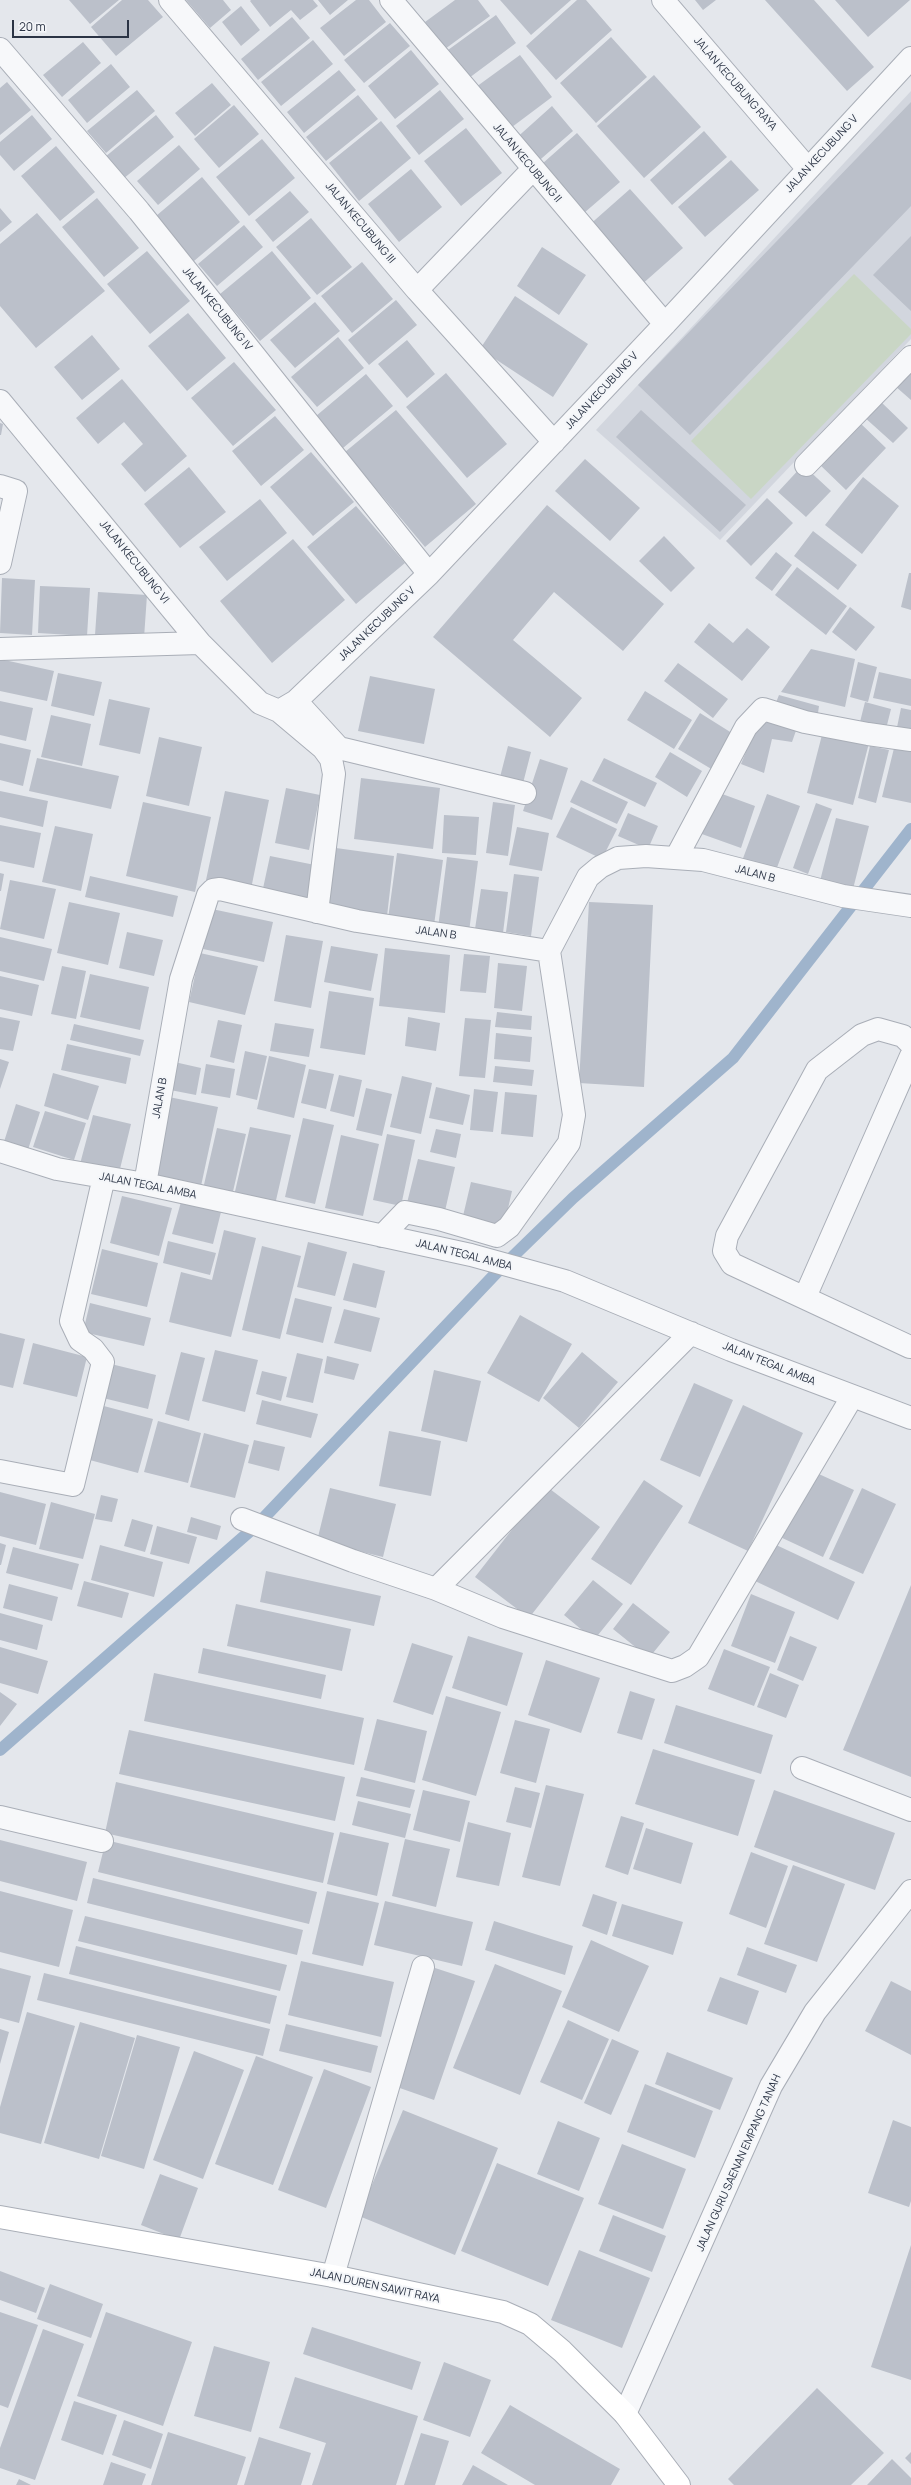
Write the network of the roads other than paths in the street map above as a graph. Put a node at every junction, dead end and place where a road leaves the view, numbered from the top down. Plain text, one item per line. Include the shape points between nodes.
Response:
1 (170, 0) edge
2 (391, 0) edge
3 (663, 0) edge
4 (0, 49) edge
5 (911, 58) edge
6 (808, 169) junction
7 (532, 170) junction
8 (417, 290) junction
9 (665, 324) junction
10 (911, 357) edge
11 (0, 401) edge
12 (554, 442) junction
13 (806, 465) dead end
14 (8, 488) edge
15 (0, 563) edge
16 (429, 574) junction
17 (200, 643) junction
18 (0, 649) edge
19 (288, 706) junction
20 (911, 740) edge
21 (525, 793) dead end
22 (676, 858) junction
23 (911, 906) edge
24 (316, 912) junction
25 (549, 951) junction
26 (911, 1044) edge
27 (911, 1056) edge
28 (0, 1151) edge
29 (104, 1177) junction
30 (145, 1184) junction
31 (382, 1236) junction
32 (805, 1297) junction
33 (691, 1333) junction
34 (911, 1345) edge
35 (852, 1397) junction
36 (911, 1418) edge
37 (0, 1471) edge
38 (242, 1519) dead end
39 (436, 1589) junction
40 (802, 1768) dead end
41 (911, 1810) edge
42 (0, 1817) edge
43 (102, 1841) dead end
44 (911, 1891) edge
45 (423, 1967) dead end
46 (0, 2217) edge
47 (333, 2276) junction
48 (625, 2414) junction
49 (679, 2485) edge

1 - 8 street, JALAN KECUBUNG III
2 - 7 street, JALAN KECUBUNG II
3 - 6 street, JALAN KECUBUNG RAYA
4 - 16 street, JALAN KECUBUNG IV via 139,212
5 - 6 street, JALAN KECUBUNG V
6 - 9 street, JALAN KECUBUNG V
7 - 8 street
7 - 9 street, JALAN KECUBUNG II
8 - 12 street, JALAN KECUBUNG III
9 - 12 street, JALAN KECUBUNG V
10 - 13 street
11 - 17 street, JALAN KECUBUNG VI
12 - 16 street, JALAN KECUBUNG V
14 - 15 street
16 - 19 street, JALAN KECUBUNG V
17 - 18 street
17 - 19 street, JALAN KECUBUNG VI via 260,703
19 - 21 street via 339,748
19 - 24 street via 323,748 334,774
20 - 22 street via 805,722 763,710 746,727
22 - 23 street, JALAN B via 703,860 843,896
22 - 25 street, JALAN B via 618,858 600,867 588,877
24 - 25 street, JALAN B via 357,921
24 - 30 street, JALAN B via 220,889 208,894 182,979
25 - 31 street via 574,1114 569,1143 509,1227 497,1236 405,1212
26 - 32 street via 903,1036 878,1029 862,1035 817,1070 727,1236 724,1251 732,1264
27 - 32 street
28 - 29 street, JALAN TEGAL AMBA via 57,1168
29 - 30 street, JALAN TEGAL AMBA
29 - 37 street via 71,1321 80,1340 93,1349 103,1362 73,1485
30 - 31 street, JALAN TEGAL AMBA
31 - 33 street, JALAN TEGAL AMBA via 471,1255 565,1281
32 - 34 street
33 - 35 street, JALAN TEGAL AMBA
33 - 39 street
35 - 36 street, JALAN TEGAL AMBA
35 - 39 street via 698,1657 685,1666 672,1671 503,1617
38 - 39 street
40 - 41 street
42 - 43 street
44 - 48 street, JALAN GURU SAENAN EMPANG TANAH via 815,2012 772,2086
45 - 47 street
46 - 47 street, JALAN DUREN SAWIT RAYA
47 - 48 street, JALAN DUREN SAWIT RAYA via 503,2312 530,2324 550,2338
48 - 49 street, JALAN DUREN SAWIT RAYA

